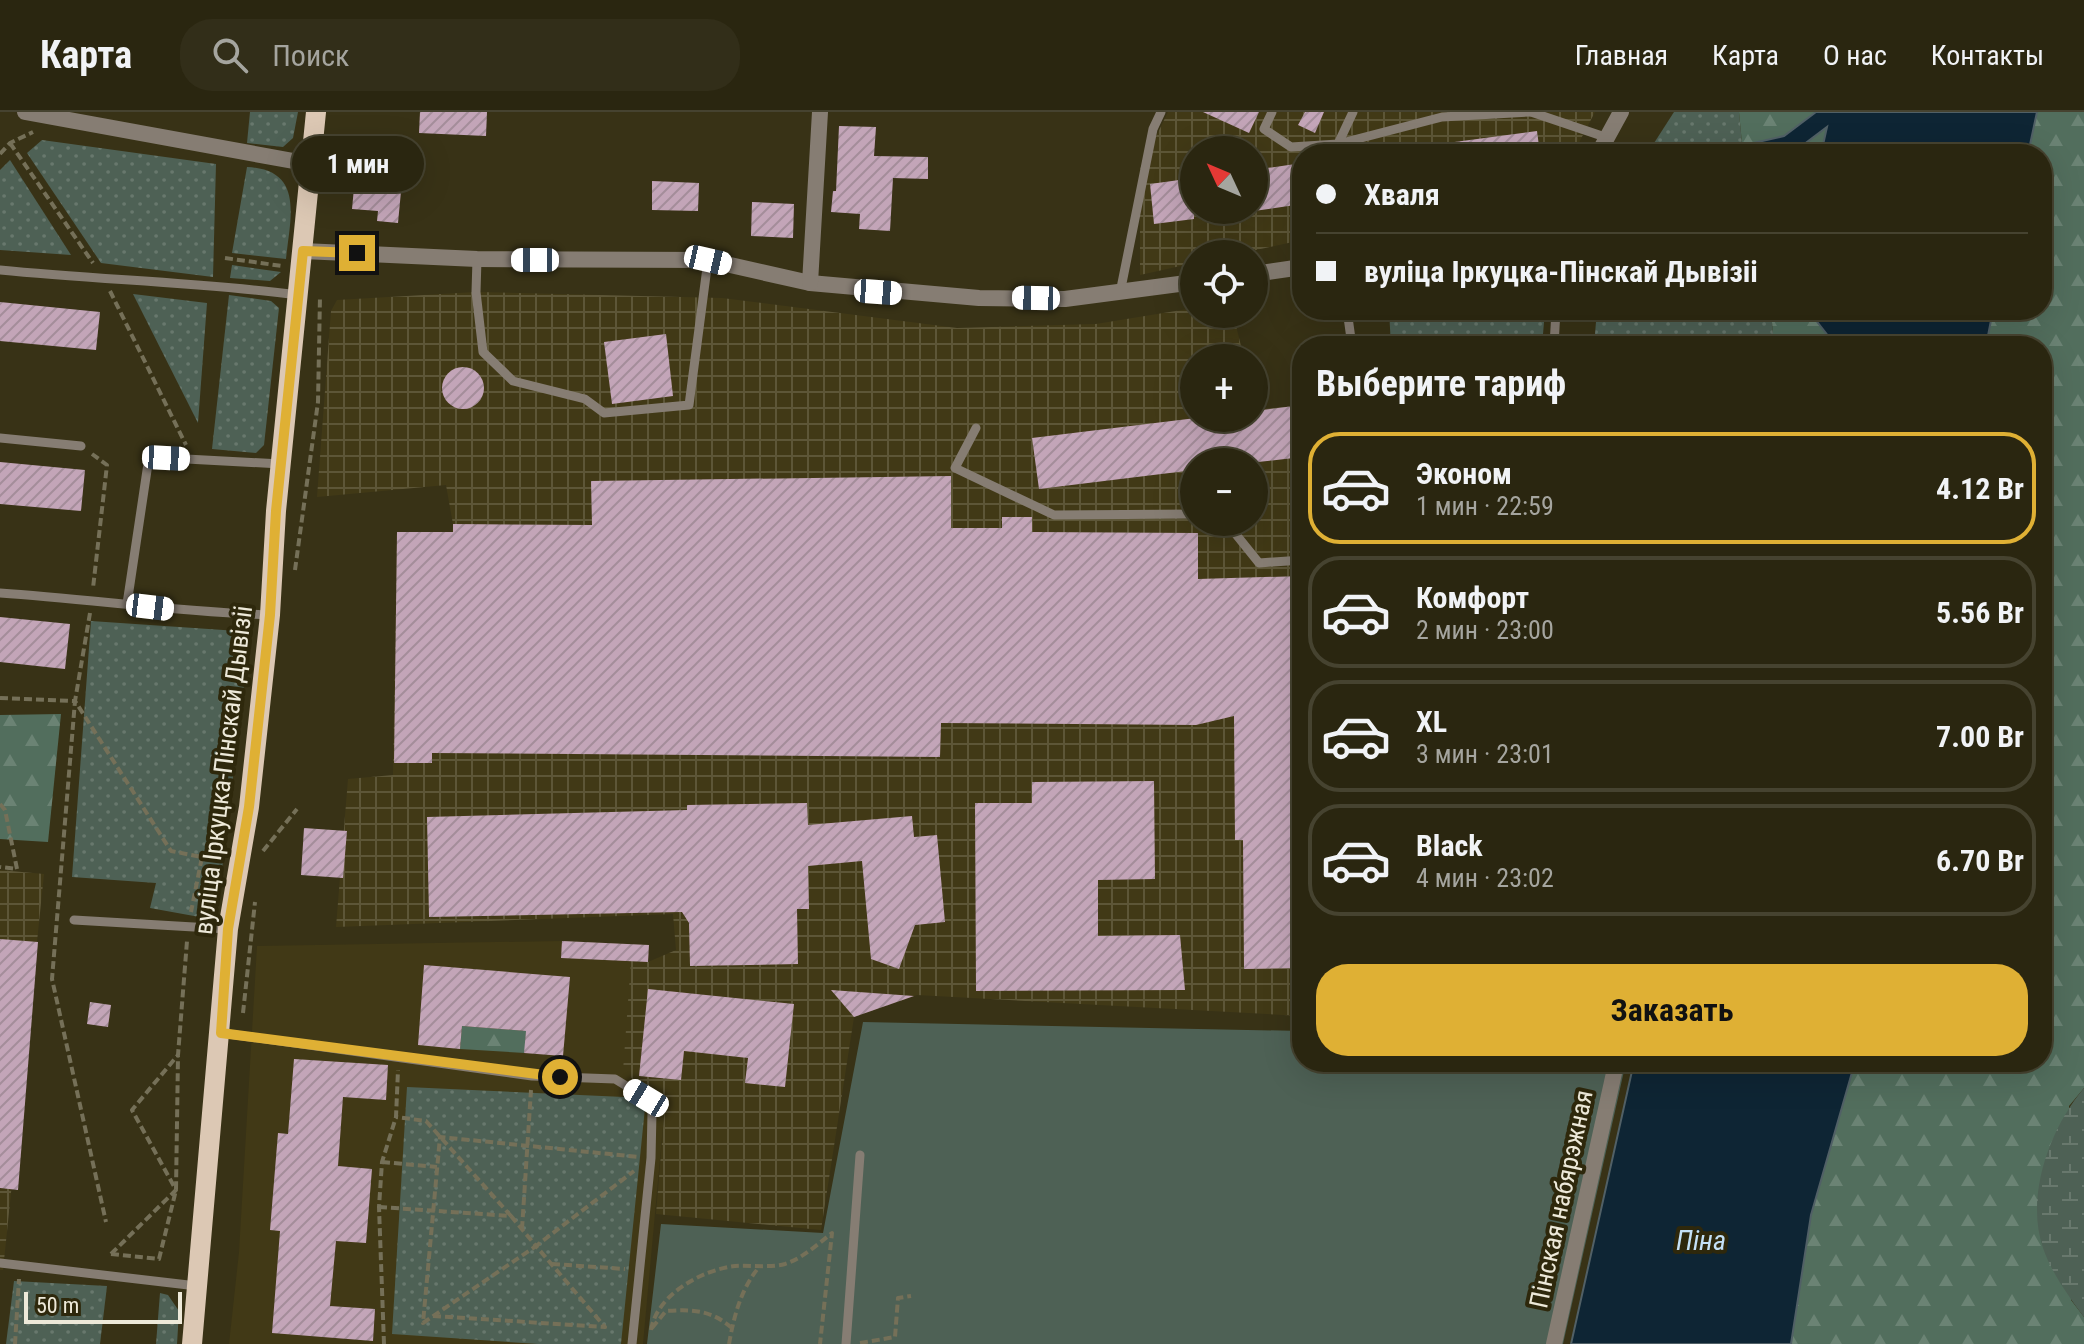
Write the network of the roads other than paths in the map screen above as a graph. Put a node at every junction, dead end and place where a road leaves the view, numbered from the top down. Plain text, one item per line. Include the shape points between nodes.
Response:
1 (25, 112) edge
2 (316, 112) edge
3 (820, 112) edge
4 (1161, 112) edge
5 (1272, 112) edge
6 (1353, 112) edge
7 (1530, 112) edge
8 (1621, 112) edge
9 (1443, 114) edge
10 (1608, 138) junction
11 (1338, 144) joint
12 (1604, 144) edge
13 (1292, 147) edge
14 (310, 164) junction
15 (303, 251) junction
16 (477, 259) junction
17 (708, 260) junction
18 (1292, 268) edge
19 (0, 270) edge
20 (1268, 272) edge
21 (810, 283) junction
22 (1180, 284) edge
23 (1120, 293) junction
24 (298, 295) junction
25 (976, 428) dead end
26 (0, 438) edge
27 (81, 446) road end
28 (281, 464) junction
29 (1180, 514) edge
30 (1237, 536) edge
31 (1292, 561) edge
32 (0, 593) edge
33 (127, 604) junction
34 (270, 615) junction
35 (74, 920) dead end
36 (228, 929) junction
37 (231, 1033) junction
38 (1614, 1072) edge
39 (860, 1155) dead end
40 (0, 1263) edge
41 (197, 1286) junction
42 (192, 1344) edge
43 (632, 1344) edge
44 (846, 1344) edge
45 (1554, 1344) edge

1 - 14 street
2 - 14 main road, вуліца Іркуцка-Пінскай Дывізіі
3 - 21 street
4 - 23 lane via 1153,129
5 - 13 lane via 1264,129
6 - 11 lane
7 - 9 lane
7 - 10 lane
8 - 10 street
9 - 11 lane
10 - 12 street
14 - 15 main road, вуліца Іркуцка-Пінскай Дывізіі
15 - 16 street
15 - 24 main road, вуліца Іркуцка-Пінскай Дывізіі
16 - 17 street
16 - 17 lane via 483,352 513,381 585,399 604,413 689,405
17 - 21 street
18 - 20 street
19 - 24 lane
21 - 23 street via 979,298 1065,299
22 - 23 street
24 - 28 main road, вуліца Іркуцка-Пінскай Дывізіі
25 - 29 lane via 955,468 1054,515
26 - 27 lane
28 - 33 lane via 149,457
28 - 34 main road, вуліца Іркуцка-Пінскай Дывізіі
30 - 31 lane via 1259,563
32 - 33 lane
33 - 34 lane
34 - 36 main road, вуліца Іркуцка-Пінскай Дывізіі via 249,807
35 - 36 lane
36 - 37 main road, вуліца Іркуцка-Пінскай Дывізіі
37 - 41 main road, вуліца Іркуцка-Пінскай Дывізіі
37 - 43 lane via 532,1076 615,1079 646,1098 652,1113 651,1158
38 - 45 street, Пінская набярэжная
39 - 44 lane
40 - 41 lane
41 - 42 main road, вуліца Іркуцка-Пінскай Дывізіі

